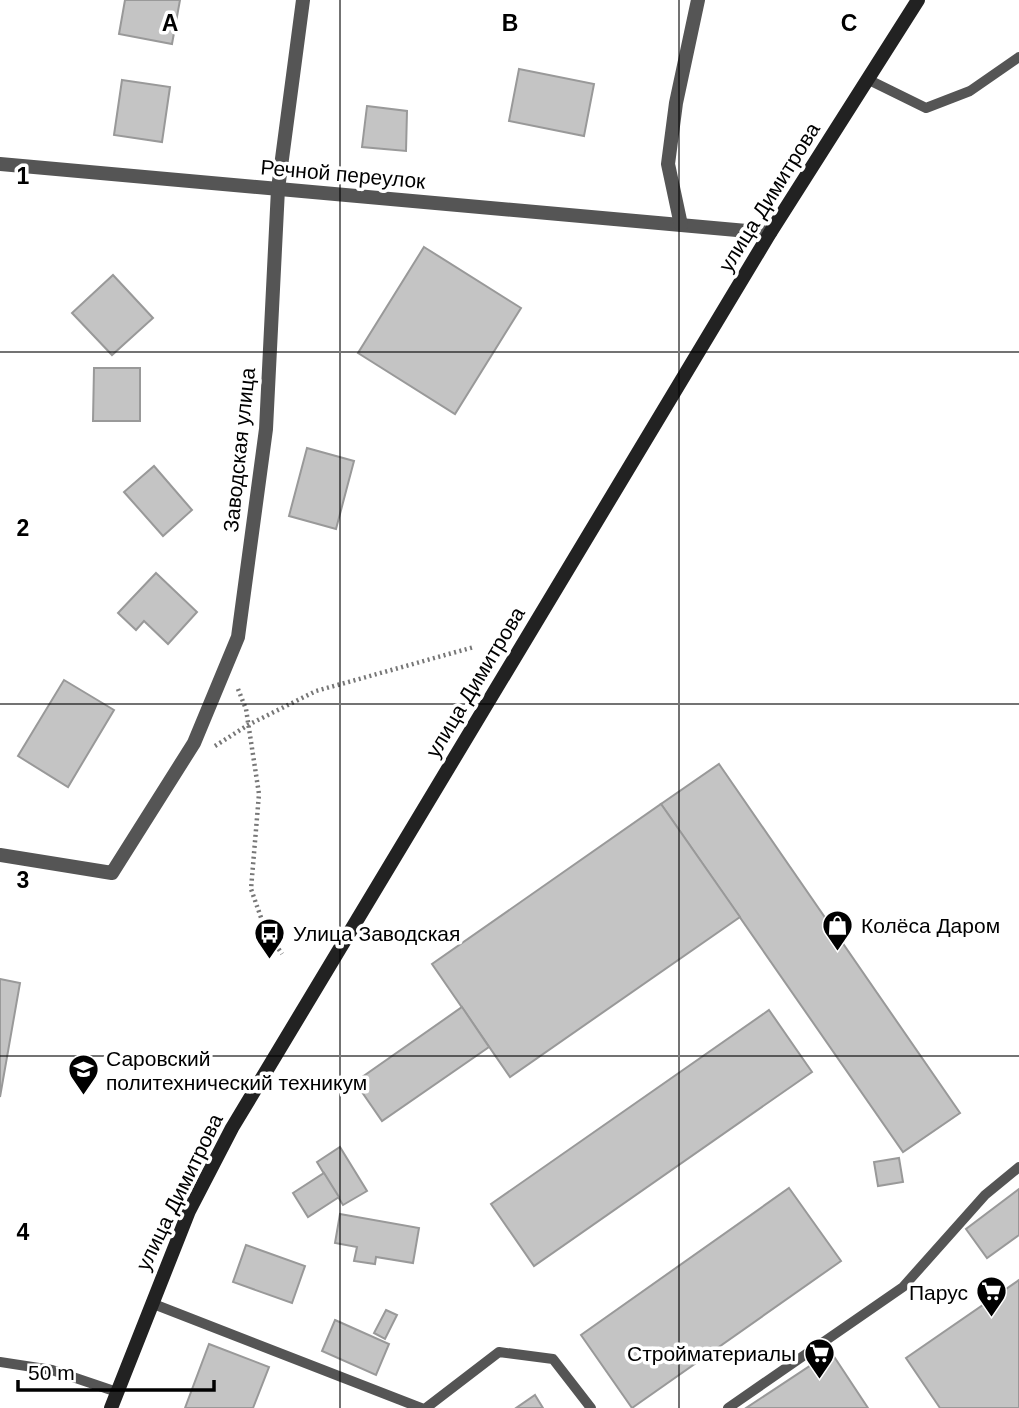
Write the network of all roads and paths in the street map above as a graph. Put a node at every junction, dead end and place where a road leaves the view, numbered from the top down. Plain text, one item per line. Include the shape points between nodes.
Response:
1 (303, 0) edge
2 (698, 0) edge
3 (918, 0) edge
4 (1019, 57) edge
5 (867, 79) junction
6 (0, 164) edge
7 (278, 189) junction
8 (681, 226) junction
9 (770, 233) junction
10 (474, 647) dead end
11 (227, 664) junction
12 (248, 725) junction
13 (213, 747) dead end
14 (0, 855) edge
15 (282, 954) dead end
16 (1019, 1167) edge
17 (151, 1303) junction
18 (0, 1362) edge
19 (117, 1392) junction
20 (111, 1408) edge
21 (424, 1408) edge
22 (591, 1408) edge
23 (728, 1408) edge

1 - 7 street, Заводская улица
2 - 8 street via 668,164
3 - 5 street, улица Димитрова
4 - 5 lane via 970,92 926,108
5 - 9 street, улица Димитрова
6 - 7 street, Речной переулок
7 - 8 street, Речной переулок
7 - 11 street, Заводская улица via 266,429 238,637
8 - 9 street, Речной переулок
9 - 17 street, улица Димитрова via 232,1128 194,1201
10 - 12 path via 316,691
11 - 12 path
11 - 14 street, Заводская улица via 194,743 112,873
12 - 13 path
12 - 15 path via 259,794 251,890 265,929
16 - 23 lane via 985,1195 904,1287
17 - 19 street, улица Димитрова
17 - 21 lane
18 - 19 lane via 52,1370
19 - 20 street, улица Димитрова
21 - 22 lane via 499,1352 552,1359

